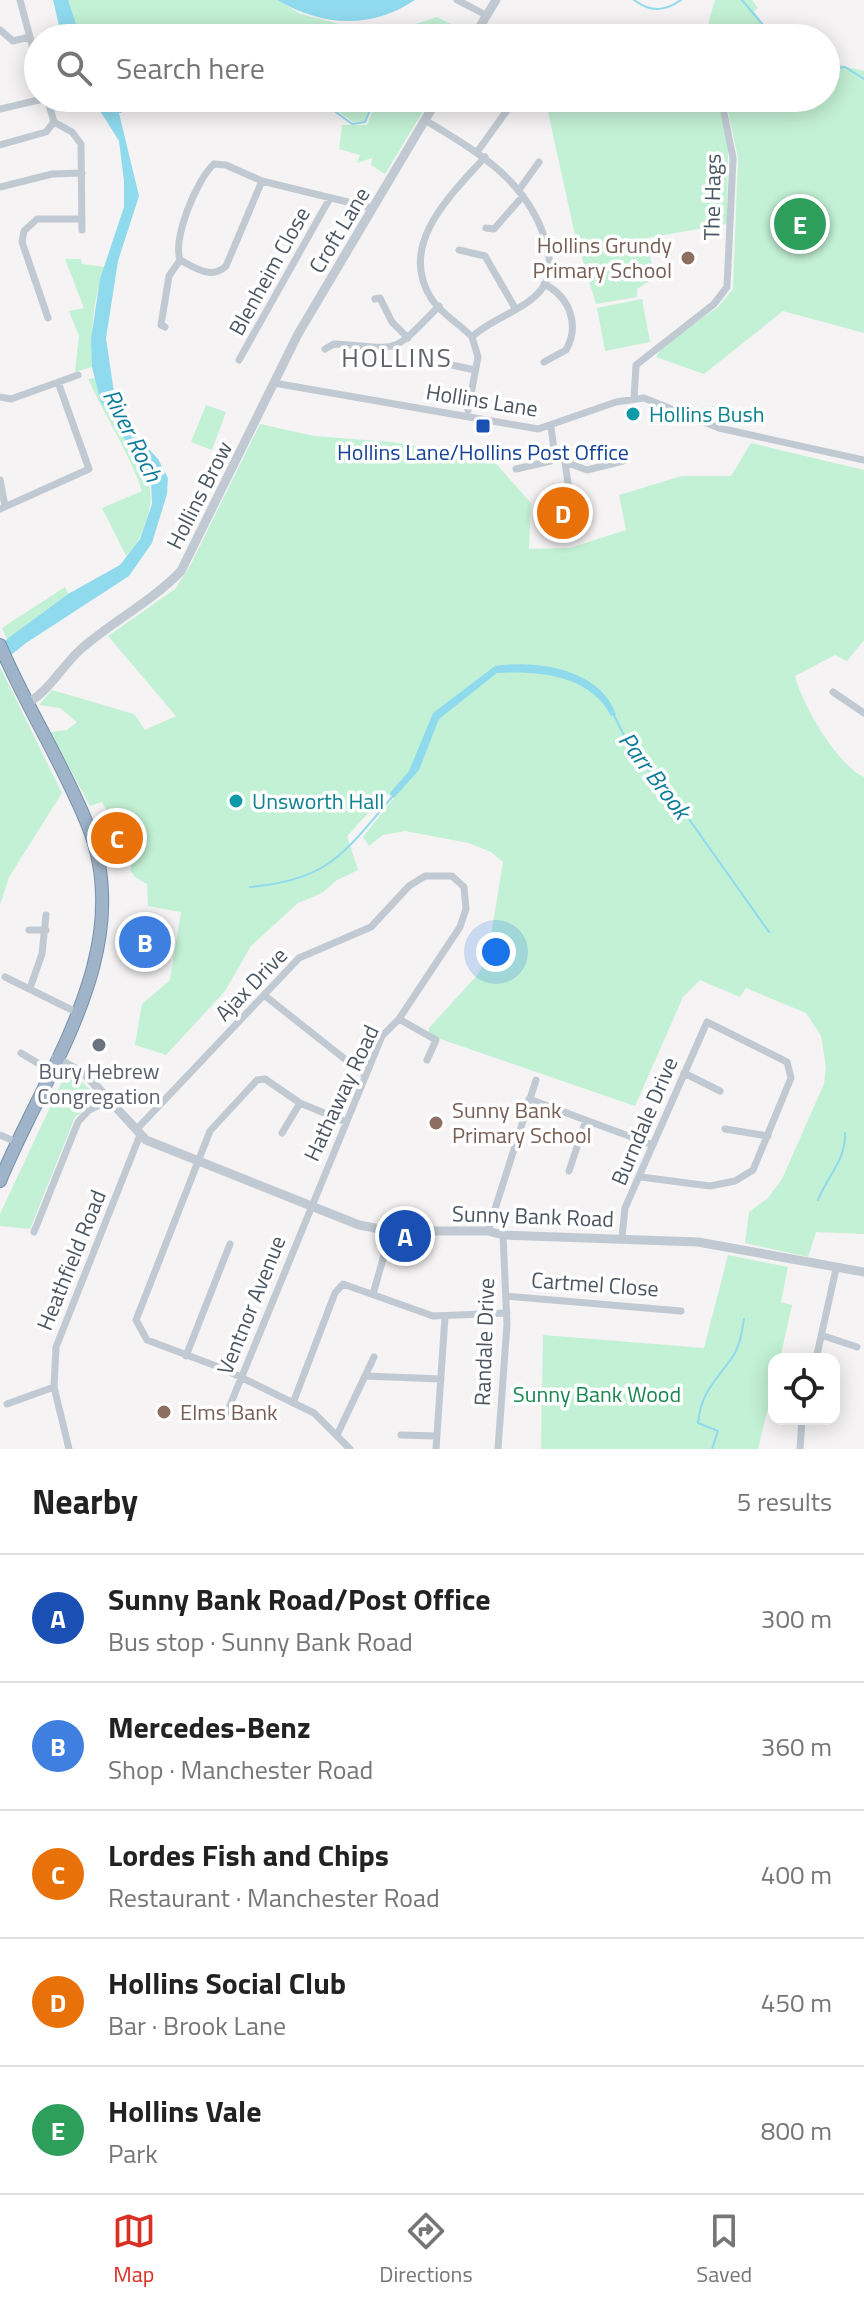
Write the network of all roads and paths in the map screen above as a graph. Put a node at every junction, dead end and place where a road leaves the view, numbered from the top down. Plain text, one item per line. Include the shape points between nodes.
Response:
1 (20, 0) edge
2 (457, 0) edge
3 (496, 0) edge
4 (486, 15) junction
5 (26, 24) edge
6 (481, 24) edge
7 (0, 30) edge
8 (24, 38) edge
9 (24, 103) edge
10 (0, 109) edge
11 (51, 112) edge
12 (430, 112) edge
13 (506, 112) edge
14 (724, 112) edge
15 (425, 120) junction
16 (54, 122) junction
17 (0, 145) edge
18 (477, 152) junction
19 (485, 157) junction
20 (539, 162) dead end
21 (82, 173) junction
22 (262, 181) junction
23 (0, 187) edge
24 (521, 193) junction
25 (330, 198) junction
26 (372, 208) junction
27 (82, 219) junction
28 (486, 228) dead end
29 (82, 230) dead end
30 (459, 250) dead end
31 (180, 260) junction
32 (544, 284) junction
33 (383, 288) dead end
34 (439, 306) junction
35 (515, 308) junction
36 (50, 314) dead end
37 (165, 327) dead end
38 (472, 337) junction
39 (408, 338) junction
40 (325, 349) dead end
41 (239, 360) dead end
42 (544, 362) dead end
43 (447, 364) dead end
44 (475, 370) junction
45 (78, 375) dead end
46 (58, 382) junction
47 (274, 383) junction
48 (0, 397) edge
49 (634, 399) junction
50 (468, 410) dead end
51 (551, 427) junction
52 (558, 454) junction
53 (864, 460) edge
54 (623, 461) dead end
55 (565, 462) junction
56 (516, 469) dead end
57 (0, 480) edge
58 (571, 504) dead end
59 (3, 508) edge
60 (0, 645) edge
61 (833, 692) dead end
62 (28, 703) junction
63 (864, 713) edge
64 (452, 876) joint
65 (46, 915) dead end
66 (29, 930) dead end
67 (46, 930) junction
68 (5, 977) dead end
69 (30, 988) junction
70 (264, 995) junction
71 (78, 1013) junction
72 (399, 1019) junction
73 (21, 1053) dead end
74 (56, 1058) junction
75 (427, 1060) dead end
76 (49, 1070) junction
77 (684, 1073) junction
78 (365, 1075) junction
79 (536, 1080) dead end
80 (720, 1091) dead end
81 (529, 1099) junction
82 (109, 1100) junction
83 (300, 1103) junction
84 (586, 1120) junction
85 (346, 1122) junction
86 (725, 1129) dead end
87 (138, 1133) junction
88 (282, 1133) dead end
89 (0, 1135) edge
90 (768, 1136) junction
91 (16, 1142) junction
92 (653, 1145) junction
93 (196, 1162) junction
94 (569, 1171) dead end
95 (641, 1177) junction
96 (0, 1181) edge
97 (309, 1208) junction
98 (391, 1231) junction
99 (488, 1231) junction
100 (34, 1232) dead end
101 (503, 1235) junction
102 (622, 1237) junction
103 (230, 1244) dead end
104 (836, 1269) junction
105 (864, 1272) edge
106 (373, 1294) junction
107 (506, 1296) junction
108 (681, 1311) dead end
109 (507, 1313) junction
110 (445, 1317) junction
111 (821, 1335) junction
112 (857, 1347) dead end
113 (817, 1353) edge
114 (186, 1356) junction
115 (374, 1357) dead end
116 (365, 1376) junction
117 (441, 1379) junction
118 (241, 1380) junction
119 (54, 1387) junction
120 (293, 1403) junction
121 (7, 1404) dead end
122 (226, 1415) dead end
123 (802, 1425) edge
124 (337, 1435) junction
125 (401, 1435) dead end
126 (437, 1436) junction
127 (69, 1449) edge
128 (350, 1449) edge
129 (436, 1449) edge
130 (498, 1449) edge
131 (800, 1449) edge

1 - 5 street
2 - 4 street
3 - 4 street
4 - 6 street
7 - 8 street via 13,41
9 - 10 street
11 - 16 street
12 - 15 street, Croft Lane
13 - 18 street
14 - 49 street, The Hags via 733,158 727,287 714,304 636,365
15 - 18 street
15 - 26 street, Croft Lane
16 - 17 street via 46,132
16 - 21 street via 80,140
18 - 19 street
19 - 24 street
19 - 34 street via 445,202 422,244 423,278
20 - 24 street
21 - 23 street via 52,174
21 - 27 street
22 - 25 street
22 - 31 street via 223,269 207,273
22 - 31 street via 213,161 178,234
24 - 28 street via 494,229
24 - 32 street via 547,245
25 - 26 street
25 - 41 street, Blenheim Close
26 - 47 street, Croft Lane
27 - 29 street
27 - 36 street via 37,219 24,231 22,242
30 - 35 street via 485,252
31 - 37 street via 169,276 161,325
32 - 35 street
32 - 42 street via 567,303 572,326 566,350
33 - 39 street via 378,299
34 - 38 street
34 - 39 street
35 - 38 street
38 - 44 street via 477,347
39 - 40 street via 390,348 334,344
43 - 44 street
44 - 50 street
45 - 46 street
46 - 48 street via 11,399
46 - 59 street via 89,469
47 - 51 street, Hollins Lane via 515,427
47 - 62 street, Hollins Brow via 181,571 83,647
49 - 51 street, Hollins Lane
49 - 53 street, Hollins Lane via 649,399 719,428
51 - 52 street
52 - 55 street
52 - 56 street via 551,461
54 - 55 street via 587,470
55 - 58 street
57 - 59 street
60 - 62 highway
61 - 63 street
62 - 71 highway via 89,829 100,870 102,930
64 - 70 street, Ajax Drive via 416,880 382,919 358,935 299,958
64 - 72 street, Hathaway Road via 466,891 463,918
65 - 67 street
66 - 67 street
67 - 69 street
68 - 69 street
69 - 71 street
70 - 78 street
70 - 87 street, Ajax Drive
71 - 74 highway
72 - 75 street via 436,1040
72 - 78 street, Hathaway Road via 382,1036
73 - 76 street
74 - 76 highway
74 - 82 street, Sunny Bank Road via 77,1067
76 - 91 highway
77 - 80 street
77 - 90 street, Burndale Drive via 707,1022 787,1062 791,1078
77 - 92 street, Burndale Drive
78 - 85 street, Hathaway Road
79 - 81 street
81 - 84 street
81 - 99 street
82 - 87 street, Sunny Bank Road
82 - 100 street via 78,1122
83 - 85 street
83 - 88 street
83 - 93 street via 265,1079 257,1080 210,1131
84 - 92 street
84 - 94 street
85 - 97 street, Hathaway Road
86 - 90 street
87 - 93 street, Sunny Bank Road
87 - 119 street, Heathfield Road via 56,1347
89 - 91 street
90 - 95 street via 753,1170 735,1181 710,1186
91 - 96 highway
92 - 95 street, Burndale Drive
93 - 97 street, Sunny Bank Road
93 - 114 street via 136,1320 147,1340
95 - 102 street, Burndale Drive via 625,1208
97 - 98 street, Sunny Bank Road
97 - 118 street, Ventnor Avenue
98 - 99 street, Sunny Bank Road
98 - 106 street
99 - 101 street, Sunny Bank Road
101 - 102 street, Sunny Bank Road
101 - 107 street, Randale Drive
102 - 104 street, Sunny Bank Road via 710,1244
103 - 114 street
104 - 105 street, Sunny Bank Road
104 - 111 street
106 - 110 street
106 - 120 street via 345,1284 338,1288
107 - 108 street, Cartmel Close
107 - 109 street, Randale Drive
109 - 110 street
109 - 130 street, Randale Drive
110 - 117 street
111 - 112 street
111 - 113 street
114 - 118 street
115 - 116 street
116 - 117 street
116 - 124 street
117 - 126 street
118 - 120 street
118 - 122 street, Ventnor Avenue
119 - 121 street
119 - 127 street, Heathfield Road
120 - 124 street via 319,1416
123 - 131 street
124 - 128 street
125 - 126 street
126 - 129 street

